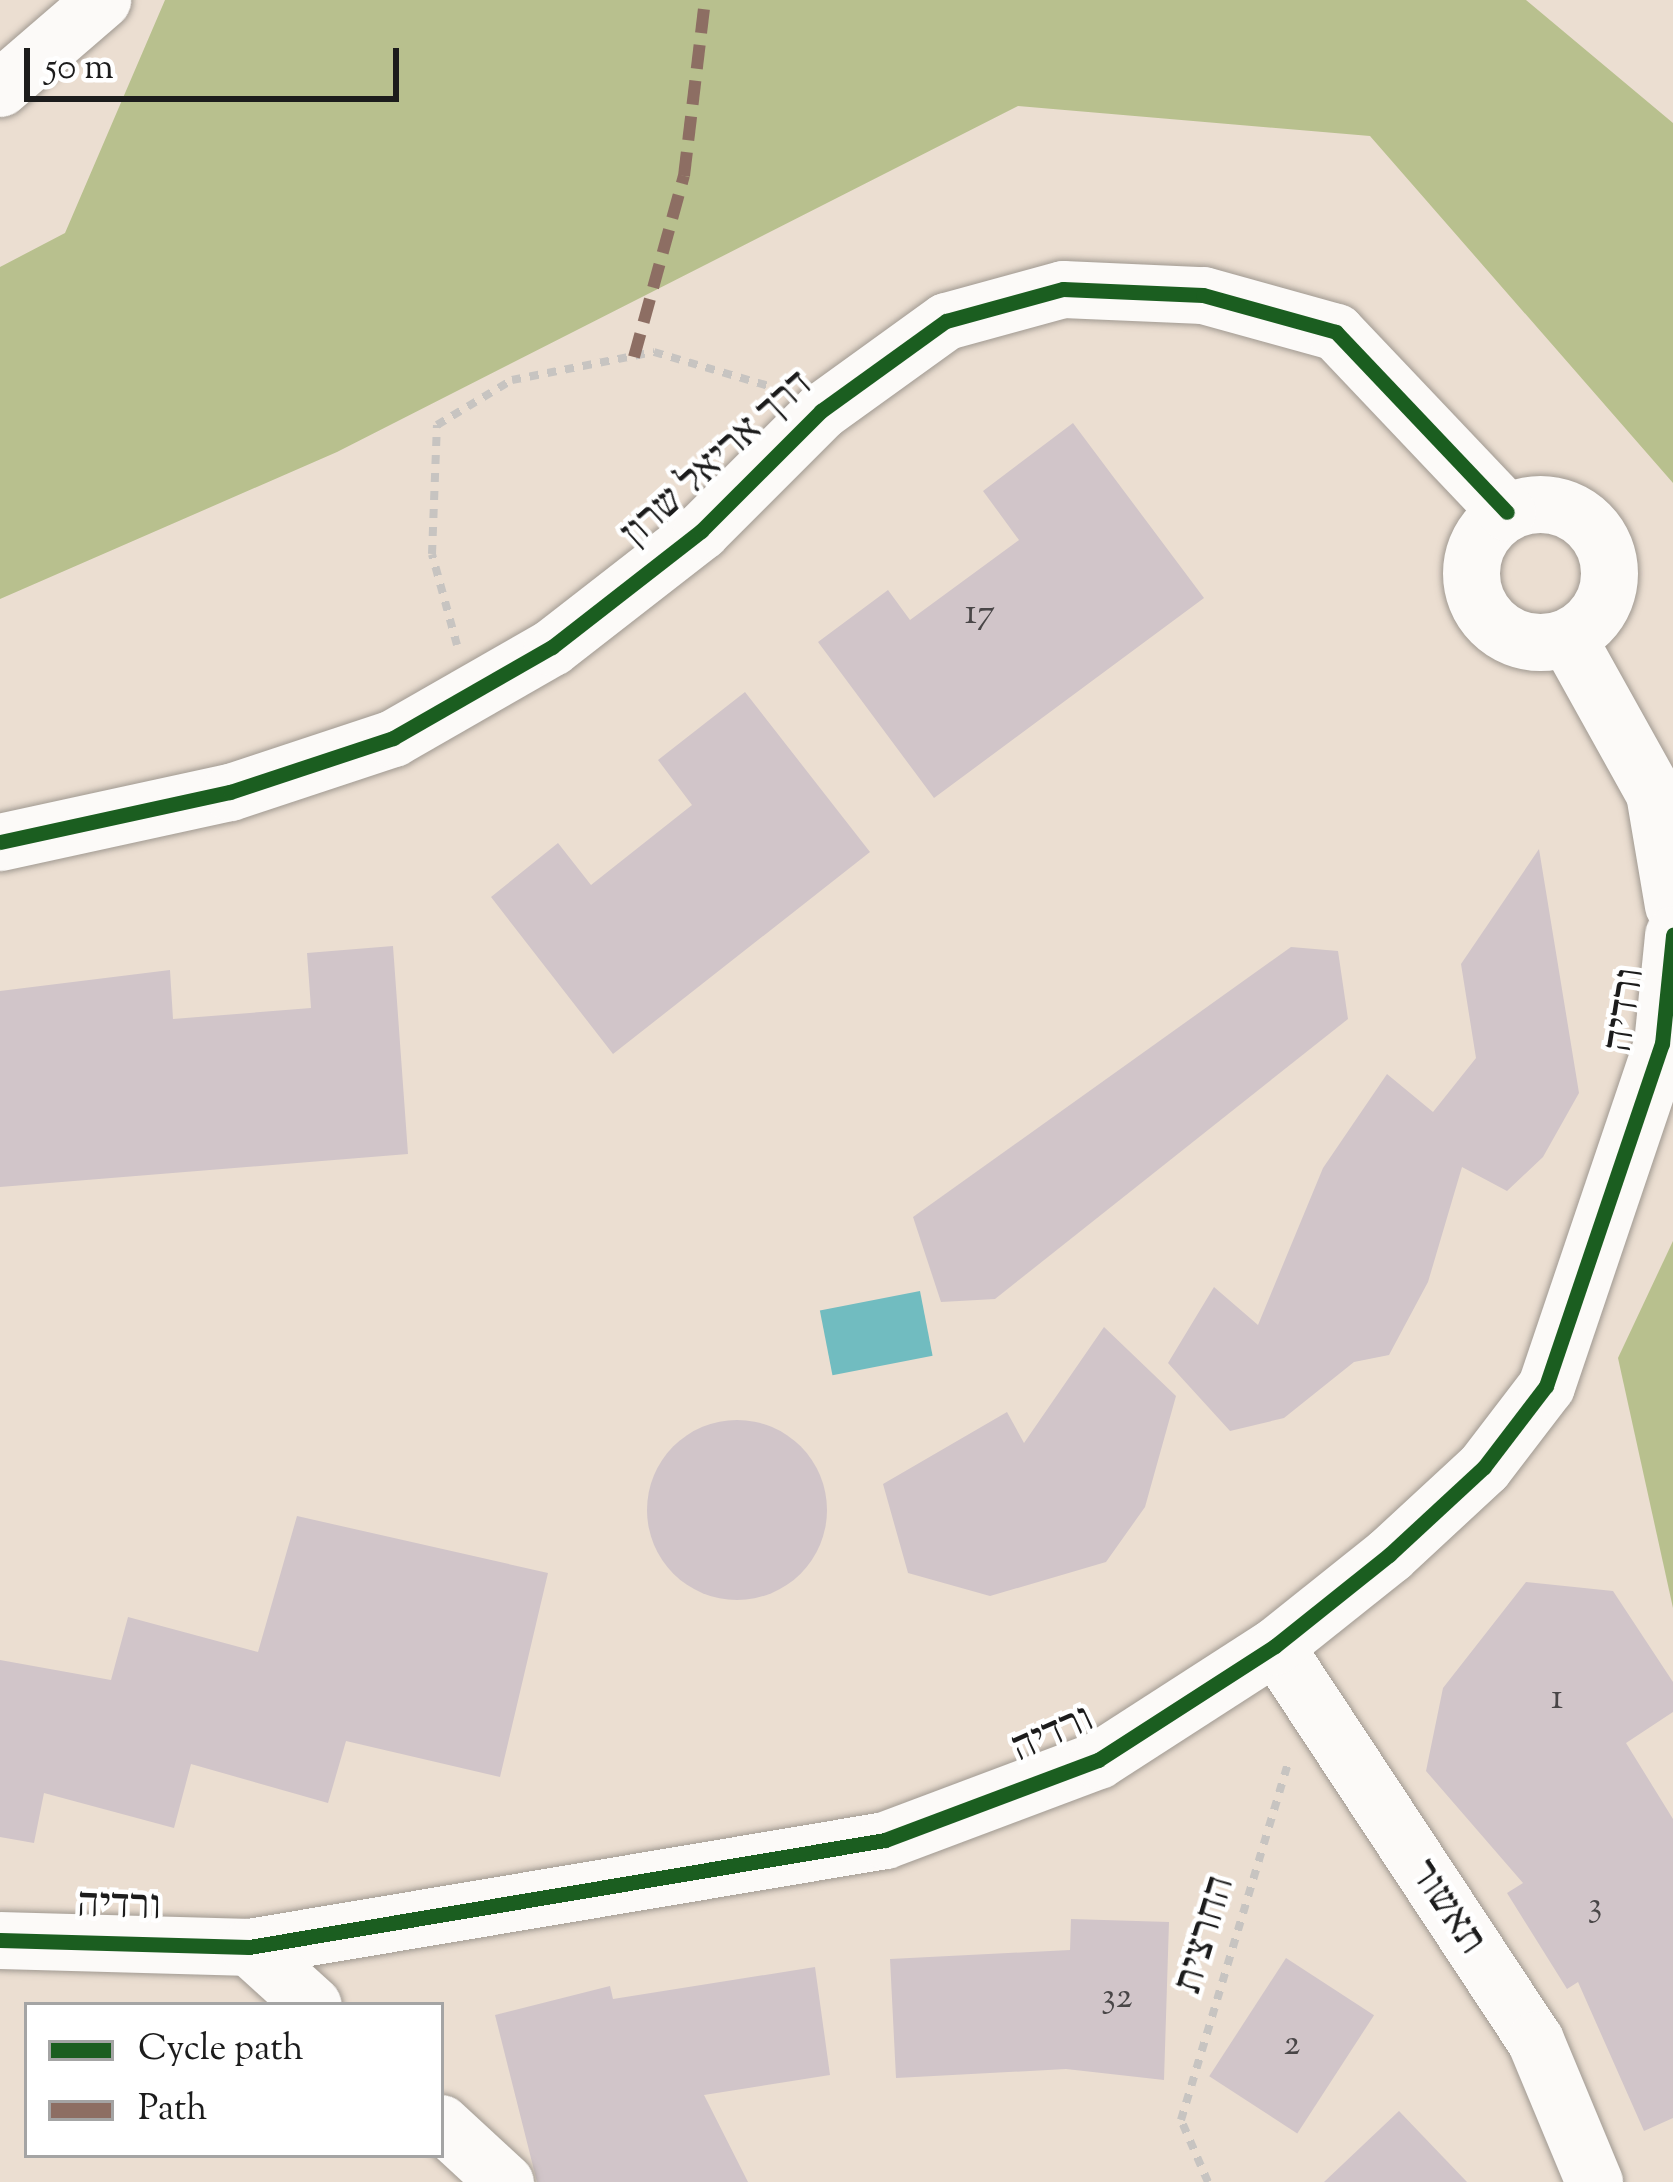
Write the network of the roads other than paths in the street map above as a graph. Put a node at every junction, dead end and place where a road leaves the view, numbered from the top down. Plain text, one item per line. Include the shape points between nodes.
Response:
1 (102, 0) edge
2 (0, 88) edge
3 (1507, 512) junction
4 (1567, 637) junction
5 (0, 842) edge
6 (1673, 905) edge
7 (1673, 934) edge
8 (1275, 1646) junction
9 (0, 1940) edge
10 (249, 1947) junction
11 (310, 2002) edge
12 (444, 2126) edge
13 (505, 2182) edge
14 (1594, 2182) edge

1 - 2 street
3 - 4 street via 1472,560 1475,598 1511,636
3 - 4 street via 1567,509 1598,534 1606,593
3 - 5 street, דרך אריאל שרון via 1336,332 1203,295 1063,289 946,321 820,411 701,531 552,647 393,738 230,792
4 - 6 street via 1654,793
7 - 8 street, ורדיה via 1662,1044 1546,1385 1484,1467
8 - 10 street, ורדיה via 1098,1760 886,1840
8 - 14 street, תאשור via 1535,2040
9 - 10 street, ורדיה
10 - 11 street
12 - 13 street

